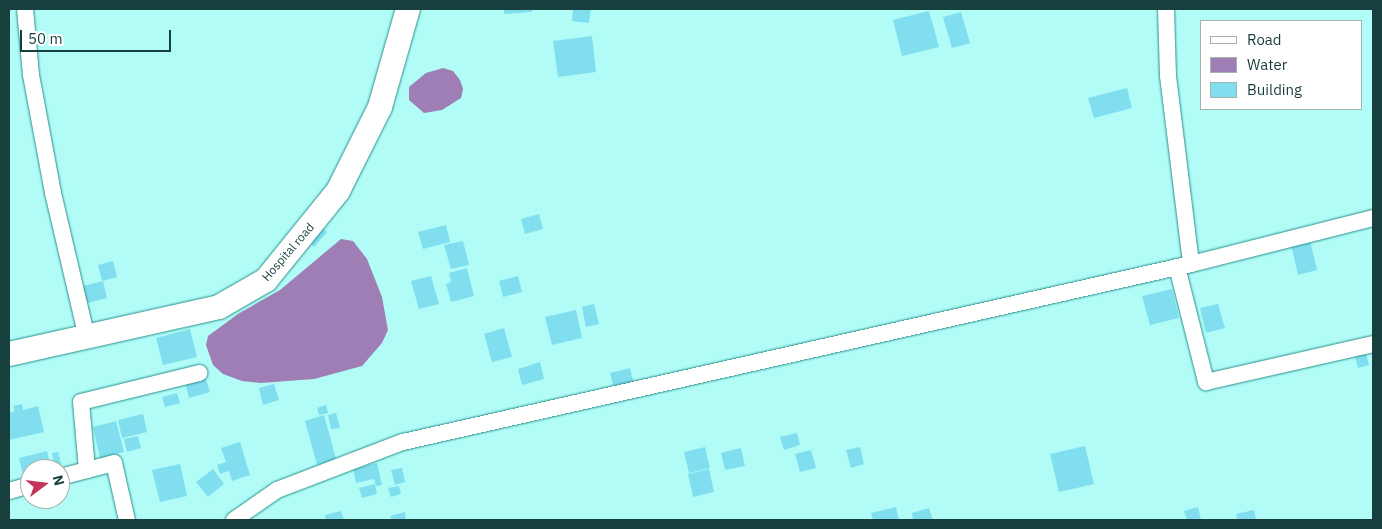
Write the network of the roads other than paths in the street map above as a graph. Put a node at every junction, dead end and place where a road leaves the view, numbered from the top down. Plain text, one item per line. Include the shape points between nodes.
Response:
1 (25, 9) edge
2 (408, 9) edge
3 (1166, 9) edge
4 (1373, 218) edge
5 (1184, 266) junction
6 (88, 338) junction
7 (1373, 344) edge
8 (9, 354) edge
9 (199, 373) dead end
10 (88, 470) junction
11 (70, 474) edge
12 (127, 520) edge
13 (234, 520) edge

1 - 6 street via 31,75 53,194
2 - 6 street, Hospital road via 380,107 338,191 266,280 219,307
3 - 5 street via 1168,76
4 - 5 street
5 - 7 street via 1206,382
5 - 13 street via 402,442 277,490
6 - 8 street, Hospital road
9 - 10 street via 81,402
10 - 11 street
10 - 12 street via 114,463

